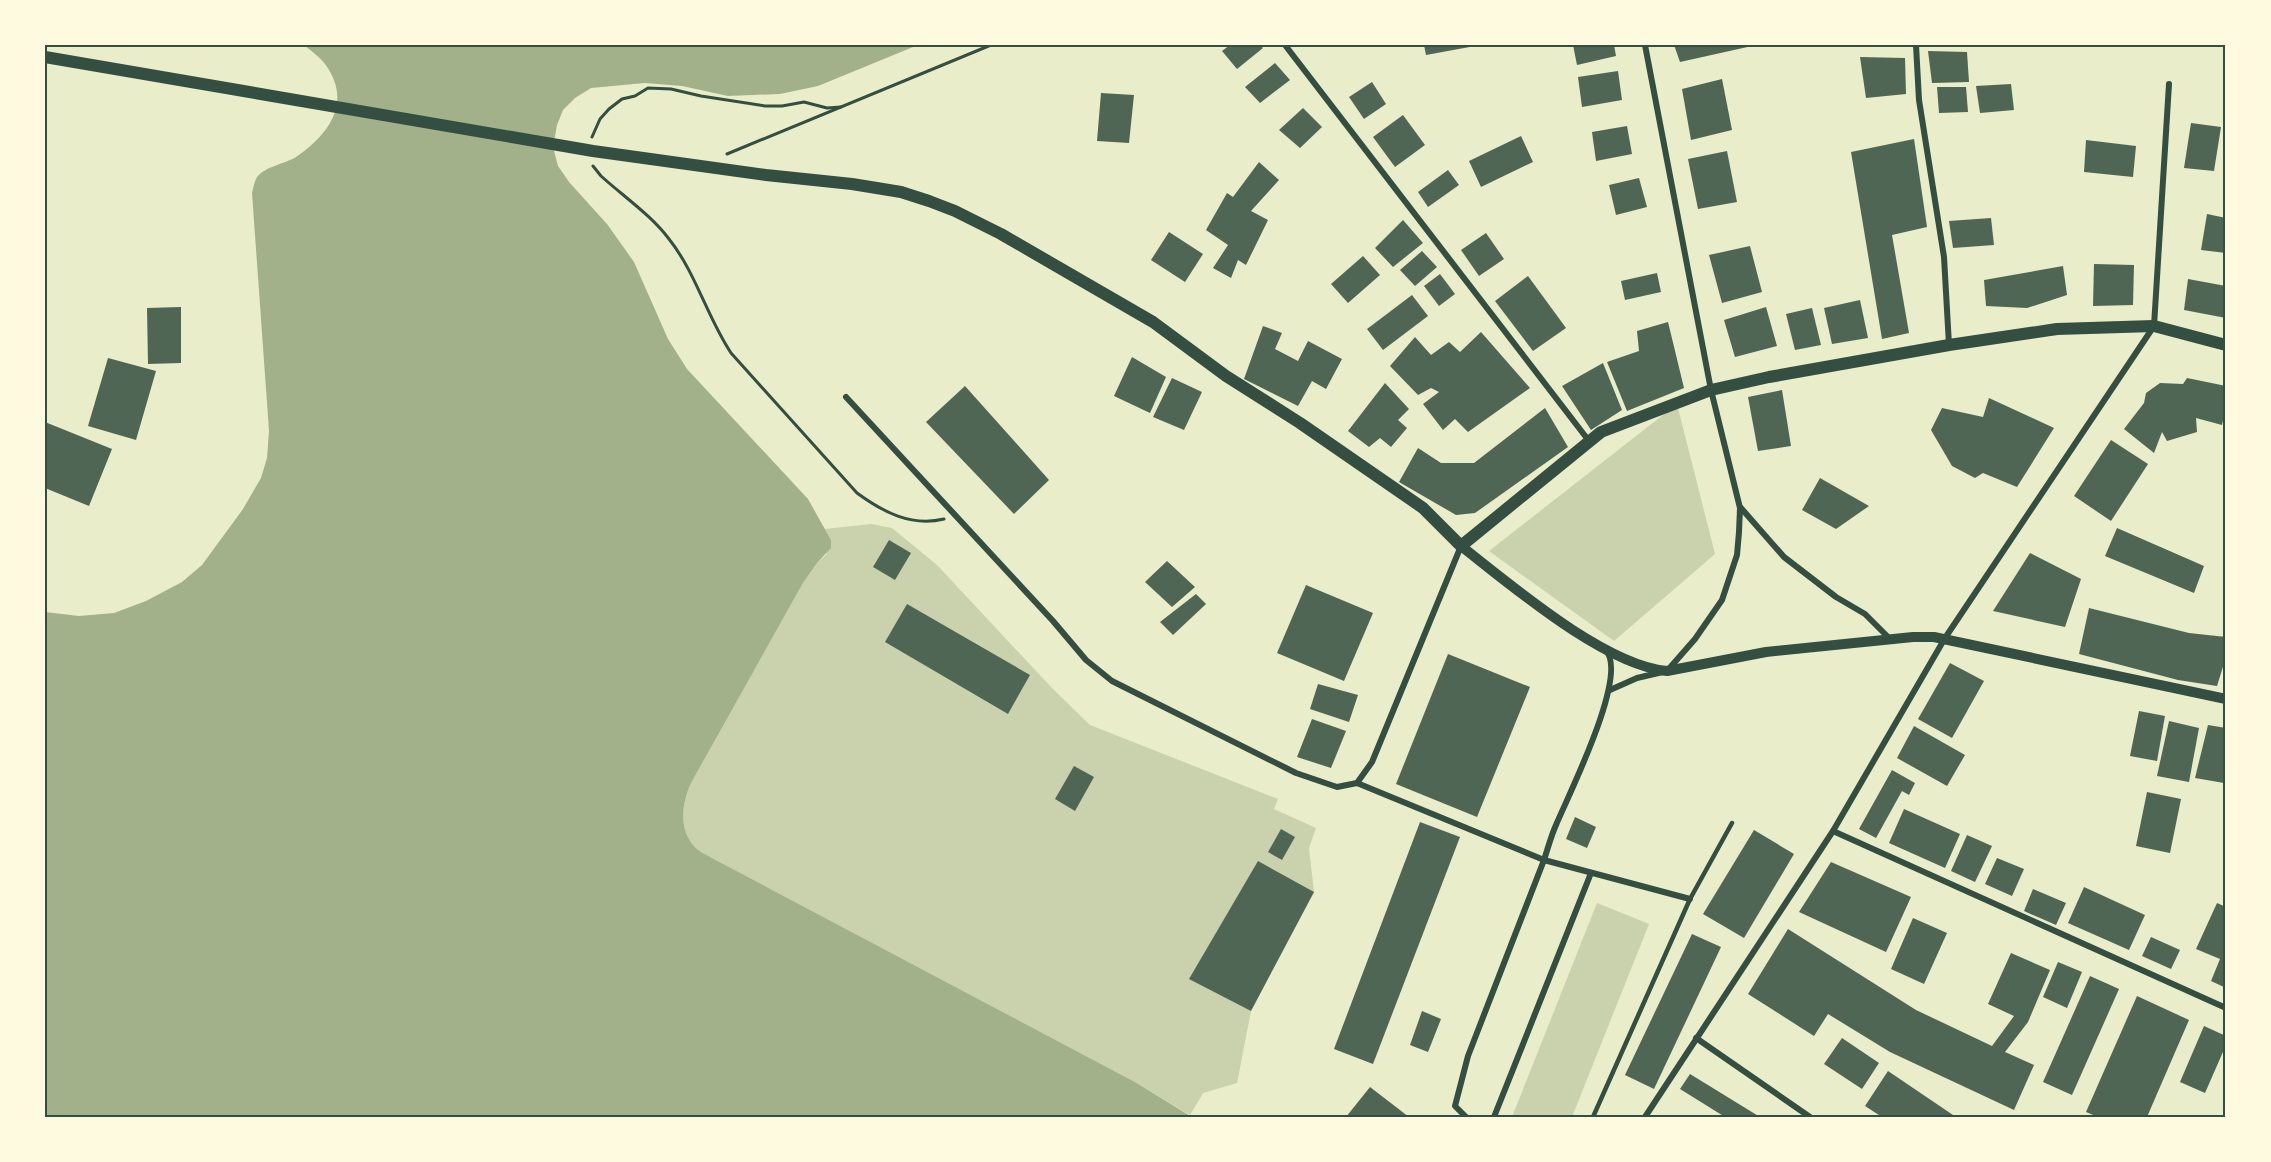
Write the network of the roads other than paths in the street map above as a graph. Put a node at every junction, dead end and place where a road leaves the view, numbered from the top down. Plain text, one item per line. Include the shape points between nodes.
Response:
1 (1285, 45) edge
2 (1645, 45) edge
3 (1916, 45) edge
4 (45, 57) edge
5 (2169, 84) dead end
6 (2154, 326) junction
7 (1948, 345) junction
8 (2226, 345) edge
9 (1711, 390) junction
10 (846, 398) dead end
11 (1589, 441) junction
12 (1740, 508) junction
13 (1461, 546) junction
14 (1945, 638) junction
15 (1891, 640) junction
16 (1601, 647) junction
17 (1667, 671) junction
18 (1610, 690) junction
19 (2226, 699) edge
20 (1357, 783) junction
21 (1732, 823) dead end
22 (1833, 831) junction
23 (1544, 860) junction
24 (1591, 873) junction
25 (1690, 899) junction
26 (2226, 1008) edge
27 (1696, 1038) junction
28 (1466, 1117) edge
29 (1494, 1117) edge
30 (1593, 1117) edge
31 (1645, 1117) edge
32 (1810, 1117) edge

1 - 11 street
2 - 9 street
3 - 7 street via 1919,100 1944,257
4 - 13 main road via 699,165 901,192 955,211 1001,234 1154,322 1226,376 1423,508
5 - 6 street
6 - 7 main road via 2057,328
6 - 8 main road
6 - 14 street
7 - 9 main road
9 - 11 main road via 1601,432
9 - 12 street
10 - 20 street via 1086,660 1112,681 1296,772 1337,787
11 - 13 main road
12 - 15 street via 1784,557 1865,614
12 - 17 street via 1737,555 1722,600
13 - 16 street via 1539,606
13 - 20 street via 1372,762
14 - 15 street
14 - 19 street
14 - 22 street
15 - 17 street via 1766,652
16 - 17 street via 1635,664
16 - 18 street via 1609,654
17 - 18 street
18 - 23 street
20 - 23 street
21 - 25 lane
22 - 26 street
22 - 27 street
23 - 24 street
23 - 28 street via 1468,1056 1455,1106
24 - 25 street
24 - 29 street
25 - 30 lane
27 - 31 street
27 - 32 street

